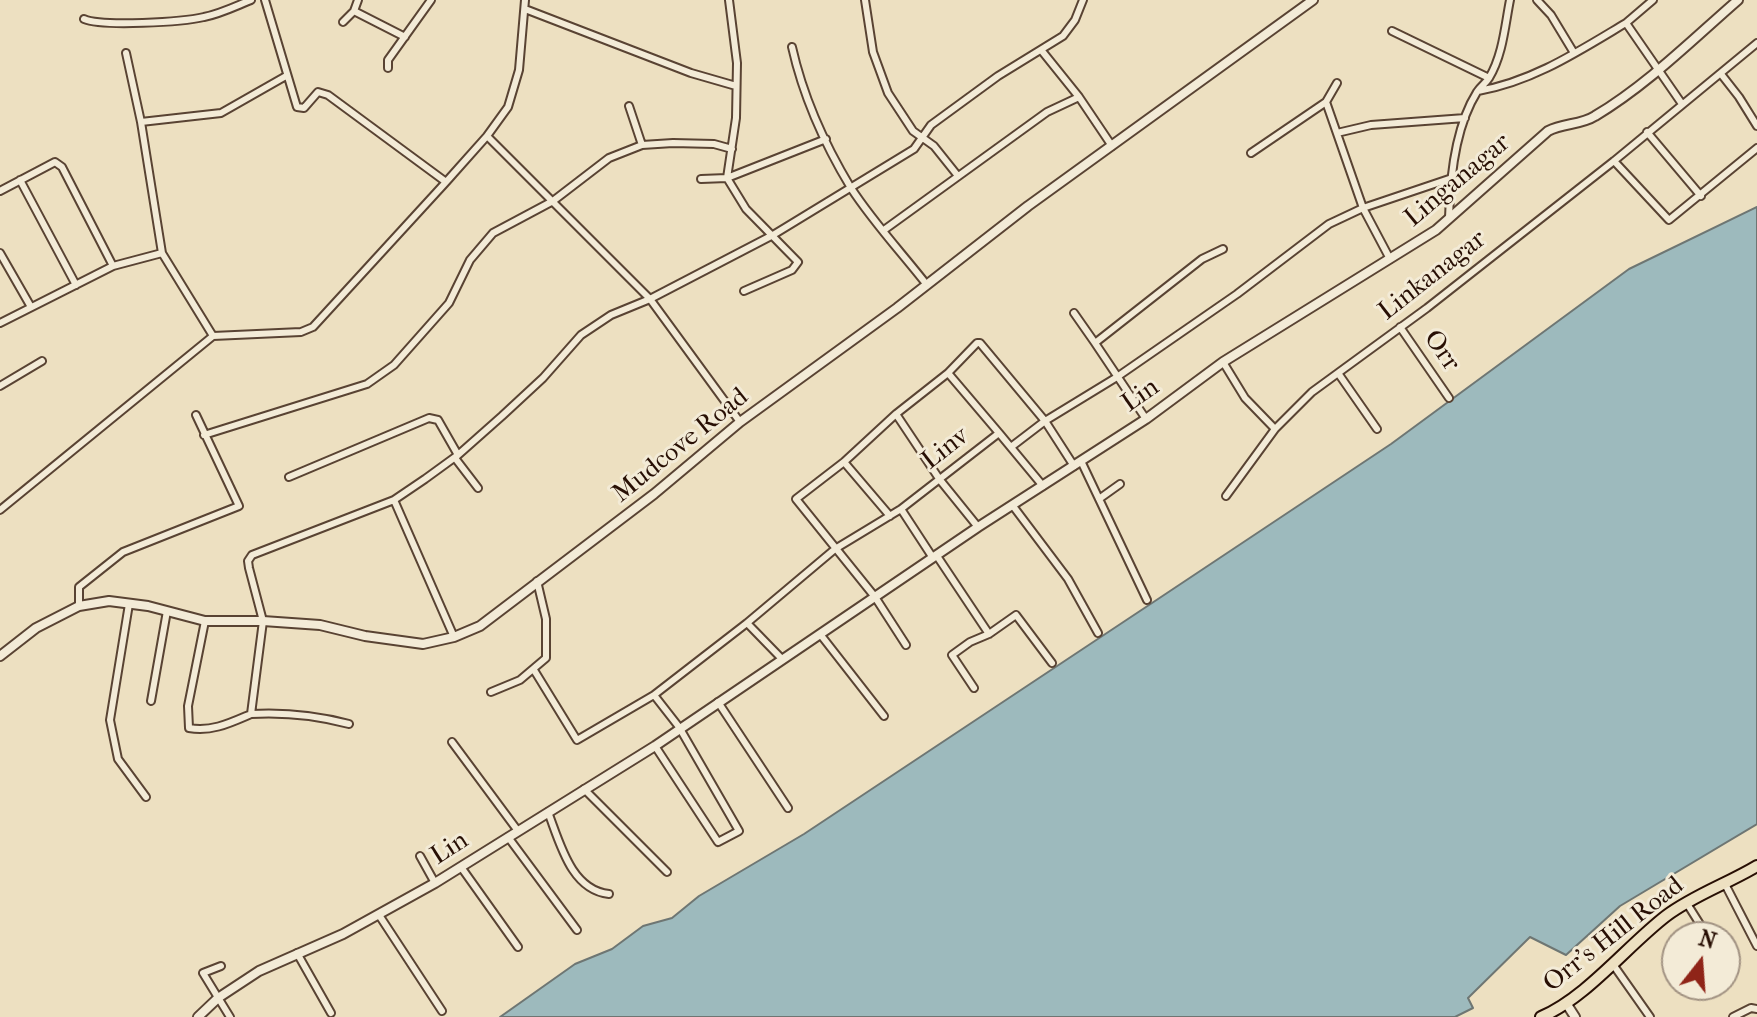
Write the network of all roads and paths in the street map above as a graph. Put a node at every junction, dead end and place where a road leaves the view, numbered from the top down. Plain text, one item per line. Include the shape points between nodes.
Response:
1 (251, 0) edge
2 (265, 0) edge
3 (358, 0) edge
4 (431, 0) edge
5 (525, 0) edge
6 (729, 0) edge
7 (865, 0) edge
8 (1083, 0) edge
9 (1313, 0) edge
10 (1510, 0) edge
11 (1537, 0) edge
12 (1653, 0) edge
13 (1738, 0) edge
14 (525, 9) junction
15 (354, 11) junction
16 (84, 19) dead end
17 (343, 22) dead end
18 (1626, 23) junction
19 (1392, 31) dead end
20 (405, 37) junction
21 (1756, 45) edge
22 (792, 47) dead end
23 (1042, 51) junction
24 (126, 53) dead end
25 (1574, 53) junction
26 (388, 68) dead end
27 (1658, 71) junction
28 (1721, 74) junction
29 (286, 76) junction
30 (1489, 78) junction
31 (1337, 83) dead end
32 (736, 86) junction
33 (1478, 91) junction
34 (1079, 97) junction
35 (1326, 102) junction
36 (1682, 104) junction
37 (629, 106) dead end
38 (1465, 118) junction
39 (141, 122) junction
40 (1757, 126) edge
41 (1647, 132) junction
42 (1337, 133) junction
43 (487, 136) junction
44 (826, 139) junction
45 (921, 139) junction
46 (642, 145) junction
47 (1112, 146) junction
48 (1757, 148) edge
49 (732, 149) junction
50 (1251, 153) dead end
51 (1614, 161) junction
52 (958, 176) junction
53 (727, 178) junction
54 (1452, 178) junction
55 (701, 179) dead end
56 (20, 180) junction
57 (0, 181) edge
58 (446, 182) junction
59 (852, 189) junction
60 (2, 190) edge
61 (1701, 196) junction
62 (553, 201) junction
63 (1363, 208) junction
64 (1449, 221) junction
65 (884, 230) junction
66 (773, 235) junction
67 (1223, 249) dead end
68 (0, 253) edge
69 (162, 253) junction
70 (1390, 259) junction
71 (113, 266) junction
72 (76, 285) junction
73 (927, 285) junction
74 (744, 291) dead end
75 (650, 299) junction
76 (31, 307) junction
77 (1074, 313) dead end
78 (0, 323) edge
79 (1400, 327) junction
80 (213, 336) junction
81 (1095, 343) junction
82 (42, 361) dead end
83 (1223, 362) junction
84 (948, 373) junction
85 (1338, 373) junction
86 (1117, 377) junction
87 (0, 386) edge
88 (1449, 398) dead end
89 (896, 414) junction
90 (196, 415) dead end
91 (1146, 419) junction
92 (1045, 421) junction
93 (740, 422) junction
94 (1275, 429) junction
95 (1377, 429) dead end
96 (999, 433) junction
97 (204, 435) junction
98 (1011, 447) junction
99 (456, 456) junction
100 (844, 462) junction
101 (1078, 463) junction
102 (289, 477) dead end
103 (940, 480) junction
104 (1120, 484) dead end
105 (1043, 486) junction
106 (478, 488) dead end
107 (1226, 496) dead end
108 (1099, 499) junction
109 (394, 500) junction
110 (1013, 506) junction
111 (901, 509) junction
112 (0, 510) edge
113 (890, 516) junction
114 (978, 527) junction
115 (835, 549) junction
116 (935, 557) junction
117 (537, 581) junction
118 (875, 597) junction
119 (1147, 600) dead end
120 (129, 604) junction
121 (79, 606) junction
122 (167, 611) junction
123 (205, 621) junction
124 (263, 621) junction
125 (747, 623) junction
126 (1098, 633) dead end
127 (820, 634) junction
128 (989, 634) junction
129 (454, 637) junction
130 (906, 645) dead end
131 (0, 656) edge
132 (782, 659) junction
133 (1052, 663) dead end
134 (534, 670) junction
135 (974, 688) dead end
136 (491, 692) dead end
137 (654, 695) junction
138 (151, 701) dead end
139 (718, 702) junction
140 (251, 714) junction
141 (884, 716) dead end
142 (349, 724) dead end
143 (679, 727) junction
144 (452, 742) dead end
145 (655, 746) junction
146 (584, 789) junction
147 (146, 797) dead end
148 (788, 808) dead end
149 (548, 812) junction
150 (518, 831) junction
151 (508, 837) junction
152 (420, 856) dead end
153 (1757, 866) edge
154 (461, 867) junction
155 (667, 872) dead end
156 (435, 883) junction
157 (1725, 884) junction
158 (609, 894) dead end
159 (1686, 902) junction
160 (379, 915) junction
161 (1698, 921) edge
162 (577, 930) dead end
163 (1757, 946) edge
164 (518, 947) dead end
165 (297, 953) junction
166 (1612, 963) junction
167 (221, 966) dead end
168 (218, 998) junction
169 (1566, 1003) junction
170 (1757, 1009) edge
171 (442, 1011) dead end
172 (331, 1013) dead end
173 (198, 1017) edge
174 (230, 1017) edge
175 (1541, 1017) edge
176 (1575, 1017) edge
177 (1650, 1017) edge
178 (1733, 1017) edge

1 - 16 street via 203,18
2 - 29 street
3 - 15 street
4 - 20 street
5 - 14 street
6 - 32 street
7 - 45 street via 879,72
8 - 23 street via 1069,29
9 - 47 street, Mudcove Road
10 - 30 street
11 - 25 street
12 - 18 street
13 - 27 street, Linganagar
14 - 32 street
14 - 43 street via 514,92
15 - 17 street
15 - 20 street
18 - 25 street
18 - 27 street
19 - 30 street
20 - 26 street
21 - 28 street, Linkanagar
22 - 44 street via 799,80
23 - 34 street
23 - 45 street via 998,76 931,125
24 - 39 street
25 - 33 street via 1510,85
27 - 36 street
27 - 64 street, Linganagar via 1592,118 1548,131
28 - 36 street, Linkanagar
28 - 40 street
29 - 39 street via 221,113
29 - 58 street via 300,109 318,92 328,95
30 - 33 street
31 - 35 street
32 - 49 street
33 - 38 street
34 - 47 street
34 - 52 street via 1047,112
35 - 42 street
35 - 50 street
36 - 41 street, Linkanagar
37 - 46 street
38 - 42 street
38 - 54 street
39 - 69 street
41 - 51 street, Linkanagar
41 - 61 street
42 - 63 street
43 - 58 street
43 - 62 street
44 - 53 street
44 - 59 street
45 - 52 street via 934,146
45 - 59 street
46 - 49 street
46 - 62 street via 609,158
47 - 73 street, Mudcove Road
48 - 61 street
49 - 53 street
51 - 61 street via 1669,220
51 - 79 street, Linkanagar
52 - 65 street
53 - 55 street
53 - 66 street via 746,209
54 - 63 street
54 - 64 street
56 - 60 street
56 - 71 street via 55,162 62,167
56 - 72 street
57 - 60 street
58 - 80 street via 313,327
59 - 65 street
59 - 66 street
62 - 75 street
62 - 97 street via 493,233 470,260 449,303 394,365 367,384
63 - 70 street
63 - 86 street via 1329,224
64 - 70 street, Linganagar
65 - 73 street
66 - 74 street via 797,266
66 - 75 street
67 - 81 street via 1202,259
68 - 76 street
69 - 71 street
69 - 80 street
70 - 83 street, Linganagar
71 - 72 street
72 - 76 street
73 - 93 street, Mudcove Road
75 - 93 street
75 - 99 street via 581,335 543,378
76 - 78 street
77 - 81 street
79 - 85 street, Linkanagar
79 - 88 street, Orr
80 - 112 street
81 - 86 street
82 - 87 street
83 - 91 street, Lin
83 - 94 street via 1245,398
84 - 89 street
84 - 92 street via 979,342
84 - 96 street
85 - 94 street, Linkanagar
85 - 95 street
86 - 91 street
86 - 92 street
89 - 100 street
89 - 103 street
90 - 97 street
91 - 101 street, Lin
92 - 98 street
92 - 101 street
93 - 117 street, Mudcove Road
94 - 107 street, Linkanagar
96 - 98 street, Linv
96 - 103 street, Linv
97 - 121 street via 239,506 123,552 79,587
98 - 105 street, Linv
99 - 102 street via 438,420 429,418
99 - 106 street
99 - 109 street
100 - 113 street
100 - 115 street via 796,499
101 - 105 street, Lin
101 - 108 street
103 - 111 street, Linv
103 - 114 street
104 - 108 street
105 - 110 street, Lin
108 - 119 street
109 - 124 street via 252,555 249,568
109 - 129 street
110 - 114 street, Lin
110 - 126 street via 1068,579
111 - 113 street
111 - 116 street
113 - 115 street
114 - 116 street, Lin
115 - 118 street
115 - 125 street
116 - 118 street, Lin
116 - 128 street
117 - 129 street, Mudcove Road via 480,626
117 - 134 street via 546,619 546,658
118 - 127 street, Lin
118 - 130 street
120 - 121 street, Mudcove Road
120 - 122 street, Mudcove Road
120 - 147 street via 110,720 118,759
121 - 131 street, Mudcove Road via 36,628
122 - 123 street, Mudcove Road
122 - 138 street
123 - 124 street, Mudcove Road
123 - 140 street via 188,706 189,728 218,728
124 - 129 street, Mudcove Road via 320,625 423,644
124 - 140 street
125 - 132 street
125 - 137 street
127 - 132 street, Lin
127 - 141 street
128 - 133 street via 1016,615
128 - 135 street via 952,655
132 - 139 street, Lin
134 - 136 street
134 - 137 street via 577,740
137 - 143 street
139 - 143 street, Lin
139 - 148 street
140 - 142 street via 317,715
143 - 145 street, Lin
143 - 145 street via 739,831 718,842
144 - 150 street
145 - 146 street, Lin
146 - 149 street, Lin
146 - 155 street
149 - 150 street, Lin
149 - 158 street via 582,882 594,892
150 - 151 street, Lin
151 - 154 street, Lin
151 - 162 street
152 - 156 street
153 - 157 main road, Orr’s Hill Road
154 - 156 street, Lin
154 - 164 street
156 - 160 street, Lin
157 - 159 main road, Orr’s Hill Road
157 - 163 street
159 - 161 street
159 - 166 main road, Orr’s Hill Road
160 - 165 street, Lin
160 - 171 street
165 - 168 street, Lin
165 - 172 street
166 - 169 main road, Orr’s Hill Road
166 - 177 street
167 - 168 street via 203,973
168 - 173 street, Lin
168 - 174 street
169 - 175 main road, Orr’s Hill Road
169 - 176 street
170 - 178 street

